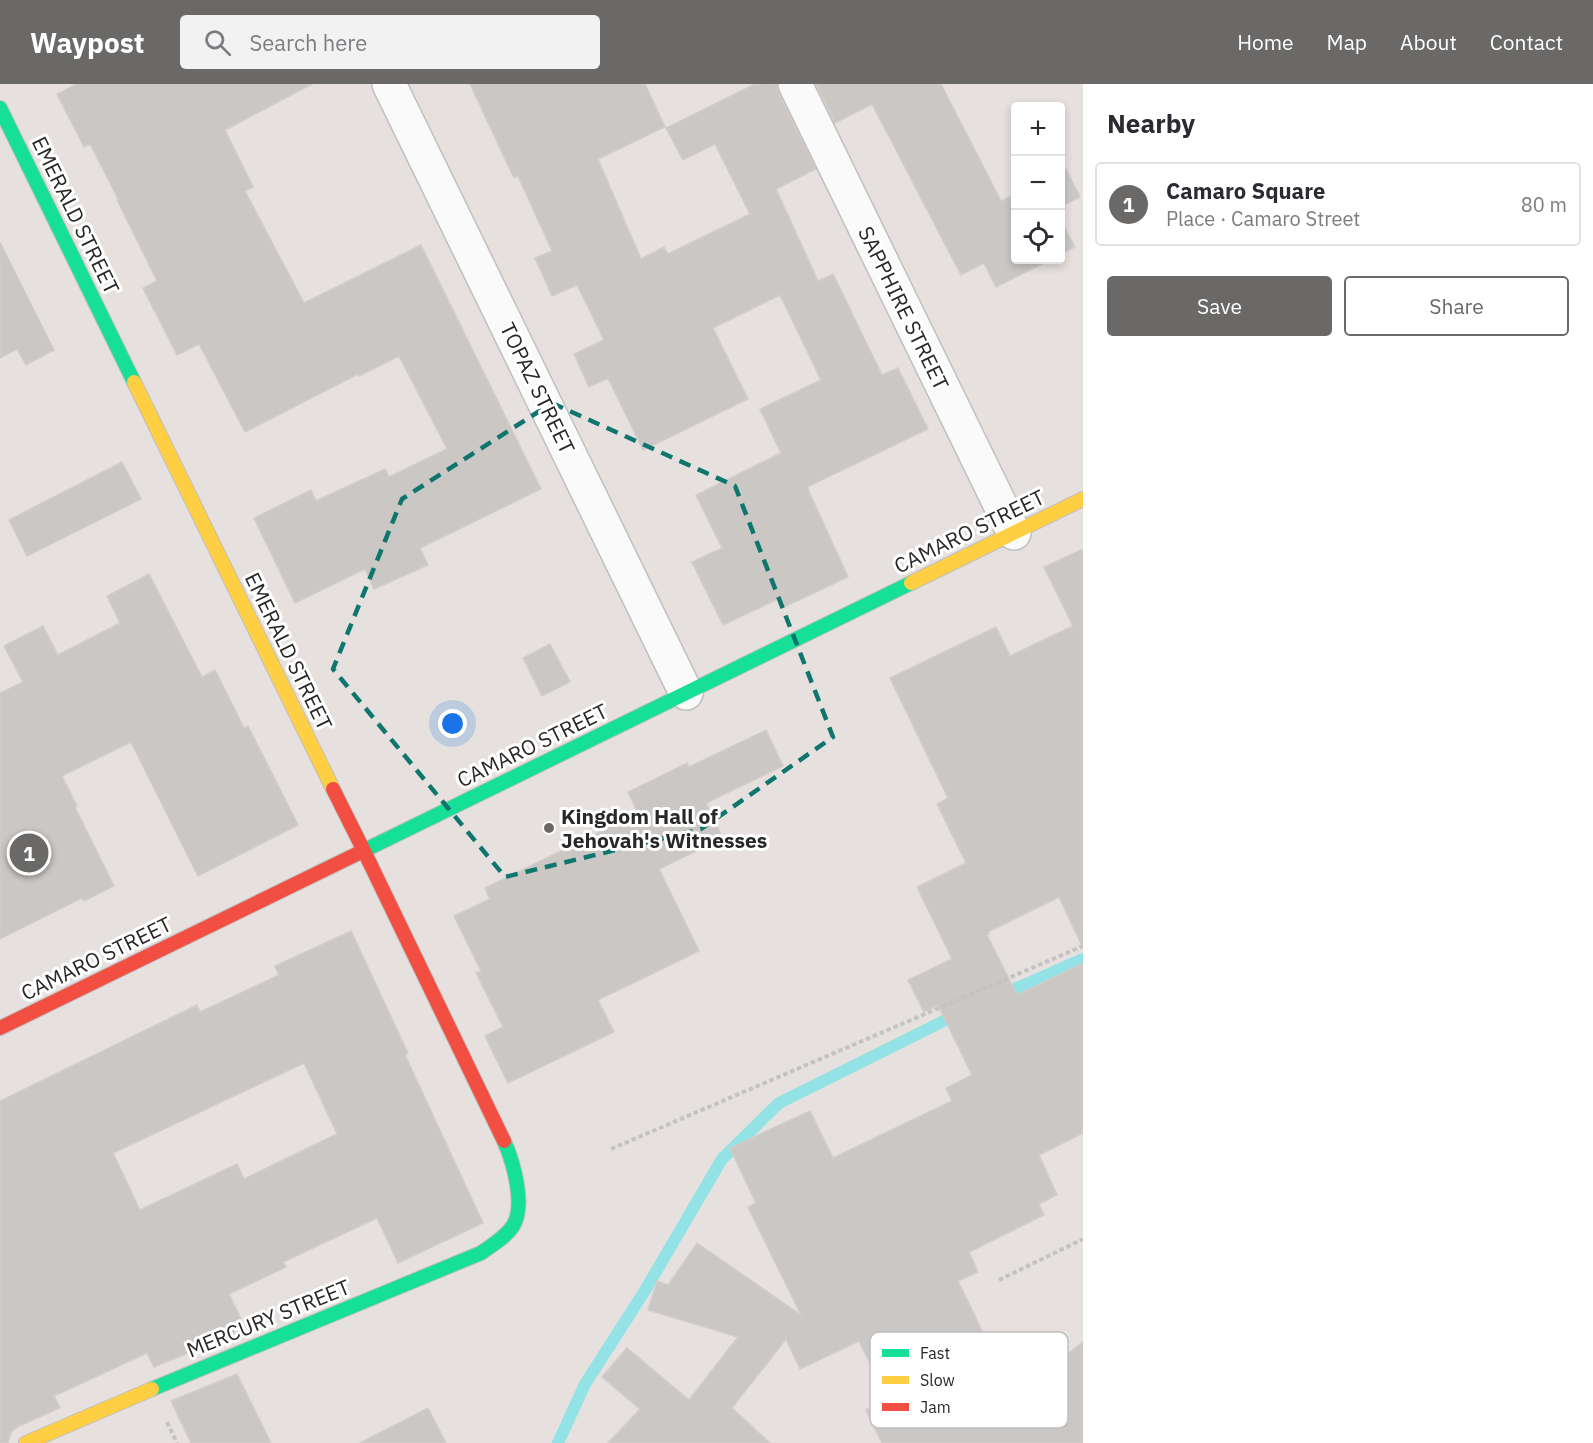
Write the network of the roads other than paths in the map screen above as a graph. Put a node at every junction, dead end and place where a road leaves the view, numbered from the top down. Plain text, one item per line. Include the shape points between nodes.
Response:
1 (389, 84) edge
2 (795, 84) edge
3 (0, 108) edge
4 (1083, 499) edge
5 (1014, 533) junction
6 (686, 693) junction
7 (364, 850) junction
8 (0, 1028) edge
9 (517, 1220) joint
10 (26, 1443) edge

1 - 6 street, TOPAZ STREET
2 - 5 street, SAPPHIRE STREET
3 - 7 street, EMERALD STREET
4 - 5 street, CAMARO STREET
5 - 6 street, CAMARO STREET
6 - 7 street, CAMARO STREET
7 - 8 street, CAMARO STREET
7 - 9 street, EMERALD STREET via 510,1154 518,1192
9 - 10 street, MERCURY STREET via 503,1237 481,1253

